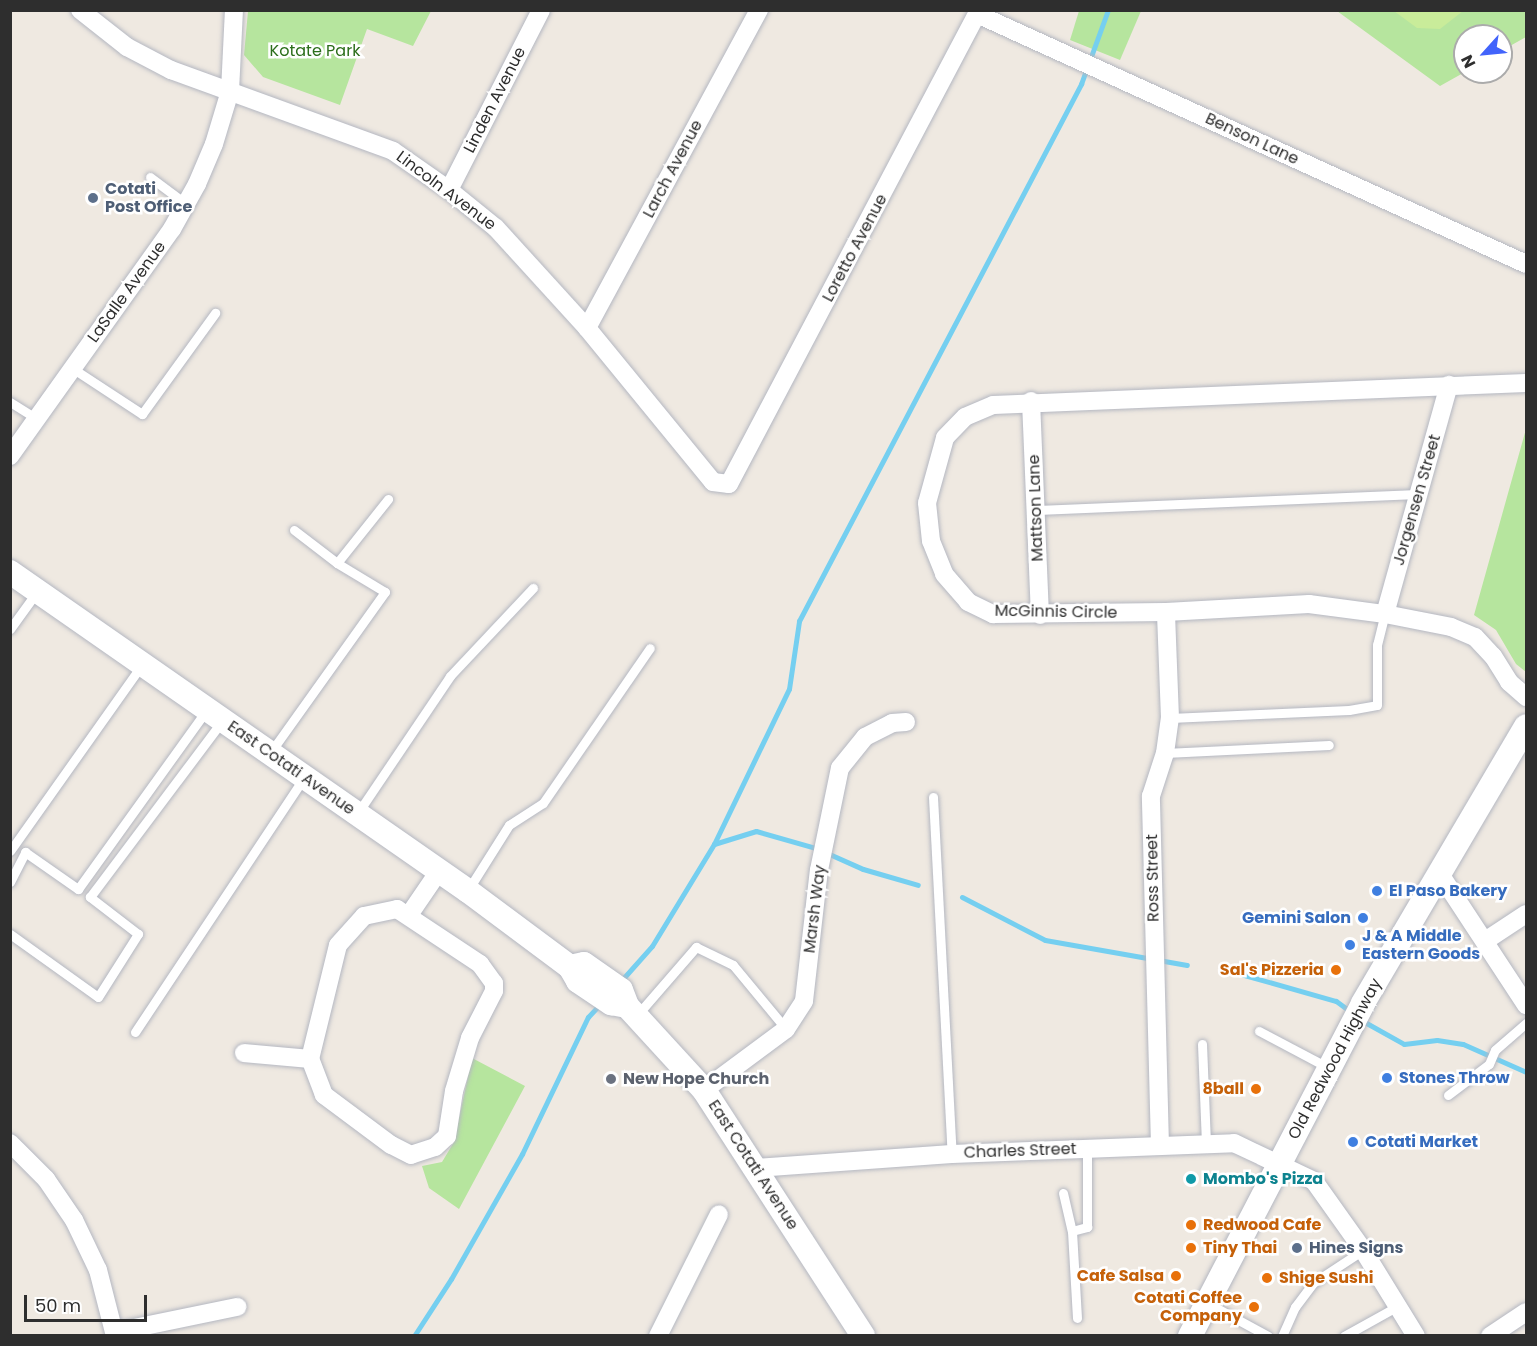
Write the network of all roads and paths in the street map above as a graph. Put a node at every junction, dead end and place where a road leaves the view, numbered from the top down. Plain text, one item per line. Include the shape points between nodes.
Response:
1 (80, 10) edge
2 (234, 10) edge
3 (541, 10) edge
4 (759, 10) edge
5 (978, 12) edge
6 (230, 91) junction
7 (150, 177) dead end
8 (448, 190) junction
9 (186, 204) junction
10 (1527, 264) edge
11 (215, 313) dead end
12 (587, 328) junction
13 (72, 368) junction
14 (1527, 383) edge
15 (1449, 385) junction
16 (1031, 401) junction
17 (10, 402) edge
18 (37, 419) junction
19 (10, 456) edge
20 (729, 484) joint
21 (1419, 494) junction
22 (388, 499) dead end
23 (1036, 510) junction
24 (294, 530) dead end
25 (337, 563) junction
26 (10, 572) edge
27 (533, 588) dead end
28 (38, 591) junction
29 (1166, 612) junction
30 (1385, 614) junction
31 (1040, 615) junction
32 (10, 629) edge
33 (650, 648) dead end
34 (142, 664) junction
35 (1527, 697) edge
36 (215, 715) junction
37 (1170, 718) junction
38 (906, 722) dead end
39 (1527, 726) edge
40 (1329, 745) dead end
41 (270, 753) junction
42 (1165, 753) junction
43 (304, 777) junction
44 (933, 796) dead end
45 (357, 814) junction
46 (10, 851) edge
47 (439, 871) junction
48 (1440, 873) junction
49 (10, 882) edge
50 (468, 891) junction
51 (1527, 914) edge
52 (409, 915) junction
53 (10, 934) edge
54 (1485, 941) junction
55 (1527, 1005) edge
56 (633, 1010) junction
57 (1527, 1023) edge
58 (786, 1029) junction
59 (1259, 1031) dead end
60 (135, 1032) dead end
61 (1202, 1044) dead end
62 (244, 1053) dead end
63 (310, 1059) junction
64 (1331, 1069) junction
65 (704, 1090) junction
66 (1448, 1095) dead end
67 (10, 1143) edge
68 (1206, 1144) junction
69 (1160, 1146) junction
70 (1087, 1149) junction
71 (952, 1154) junction
72 (1280, 1165) junction
73 (756, 1168) junction
74 (1063, 1193) dead end
75 (719, 1214) dead end
76 (1072, 1231) junction
77 (1364, 1250) junction
78 (1207, 1303) junction
79 (237, 1306) dead end
80 (1398, 1306) junction
81 (1527, 1312) edge
82 (1077, 1318) dead end
83 (115, 1334) edge
84 (658, 1335) edge
85 (863, 1335) edge
86 (1190, 1335) edge
87 (1268, 1335) edge
88 (1282, 1335) edge
89 (1344, 1335) edge
90 (1416, 1335) edge
91 (1490, 1335) edge

1 - 6 street, Lincoln Avenue via 127,47 171,70
2 - 6 street, LaSalle Avenue
3 - 8 street, Linden Avenue
4 - 12 street, Larch Avenue
5 - 10 street, Benson Lane
5 - 20 street, Loretto Avenue
6 - 8 street, Lincoln Avenue via 393,151
6 - 9 street, LaSalle Avenue via 214,144
7 - 9 lane
8 - 12 street, Lincoln Avenue via 496,228
9 - 13 street, LaSalle Avenue
11 - 13 lane via 142,414
12 - 20 street, Lincoln Avenue via 713,482
13 - 18 street, LaSalle Avenue
14 - 15 street, McGinnis Circle
15 - 16 street, McGinnis Circle
15 - 21 street, Jorgensen Street
16 - 23 street, Mattson Lane
16 - 31 street, McGinnis Circle via 993,405 965,417 945,438 927,503 931,541 944,574 968,602 993,614
17 - 18 lane
18 - 19 street, LaSalle Avenue
21 - 23 lane
21 - 30 street, Jorgensen Street
22 - 25 lane
23 - 31 street, Mattson Lane
24 - 25 lane
25 - 41 lane via 385,592
26 - 28 main road, East Cotati Avenue
27 - 45 lane via 450,676
28 - 32 lane
28 - 34 main road, East Cotati Avenue
29 - 30 street, McGinnis Circle via 1309,604
29 - 31 street, McGinnis Circle
29 - 37 street, Ross Street
30 - 35 street, McGinnis Circle via 1451,627 1475,637 1509,682
30 - 37 lane via 1377,645 1377,705 1349,710
33 - 50 lane via 543,804 509,825
34 - 36 main road, East Cotati Avenue
34 - 46 lane
36 - 41 main road, East Cotati Avenue
36 - 49 lane via 78,889 25,852
36 - 53 lane via 90,897 138,934 98,997
37 - 42 street, Ross Street
38 - 58 street, Marsh Way via 892,723 865,737 840,768 819,870 804,1001
39 - 48 main road, Old Redwood Highway
40 - 42 lane
41 - 43 main road, East Cotati Avenue
42 - 69 street, Ross Street via 1151,796
43 - 45 main road, East Cotati Avenue
43 - 60 lane
44 - 71 lane
45 - 47 main road, East Cotati Avenue
47 - 50 main road, East Cotati Avenue
47 - 52 street
48 - 54 street
48 - 64 main road, Old Redwood Highway via 1363,1003
50 - 56 main road, East Cotati Avenue via 570,967 578,981 602,986 611,1003
51 - 54 street
52 - 63 street via 397,909 364,916 338,945
52 - 63 street via 480,964 494,983 494,992 470,1038 453,1091 447,1136 435,1147 417,1154 391,1145 324,1095
54 - 55 street
56 - 58 lane via 696,947 733,965
56 - 65 main road, East Cotati Avenue
57 - 66 lane via 1495,1050 1489,1064
58 - 65 street, Marsh Way
59 - 64 lane
61 - 68 lane
62 - 63 street
64 - 72 main road, Old Redwood Highway
65 - 73 main road, East Cotati Avenue
67 - 83 street via 46,1179 74,1220 98,1270
68 - 69 street, Charles Street
68 - 72 street, Charles Street via 1234,1143
69 - 70 street, Charles Street
70 - 71 street, Charles Street
70 - 76 lane via 1088,1227
71 - 73 street, Charles Street
72 - 77 street, Charles Street via 1314,1181
72 - 78 main road, Old Redwood Highway
73 - 85 main road, East Cotati Avenue
74 - 76 lane
75 - 84 street
76 - 82 lane
77 - 80 street, Charles Street
77 - 88 lane via 1313,1282
78 - 86 main road, Old Redwood Highway
78 - 87 lane
79 - 83 street
80 - 89 lane
80 - 90 street, Charles Street
81 - 91 street

